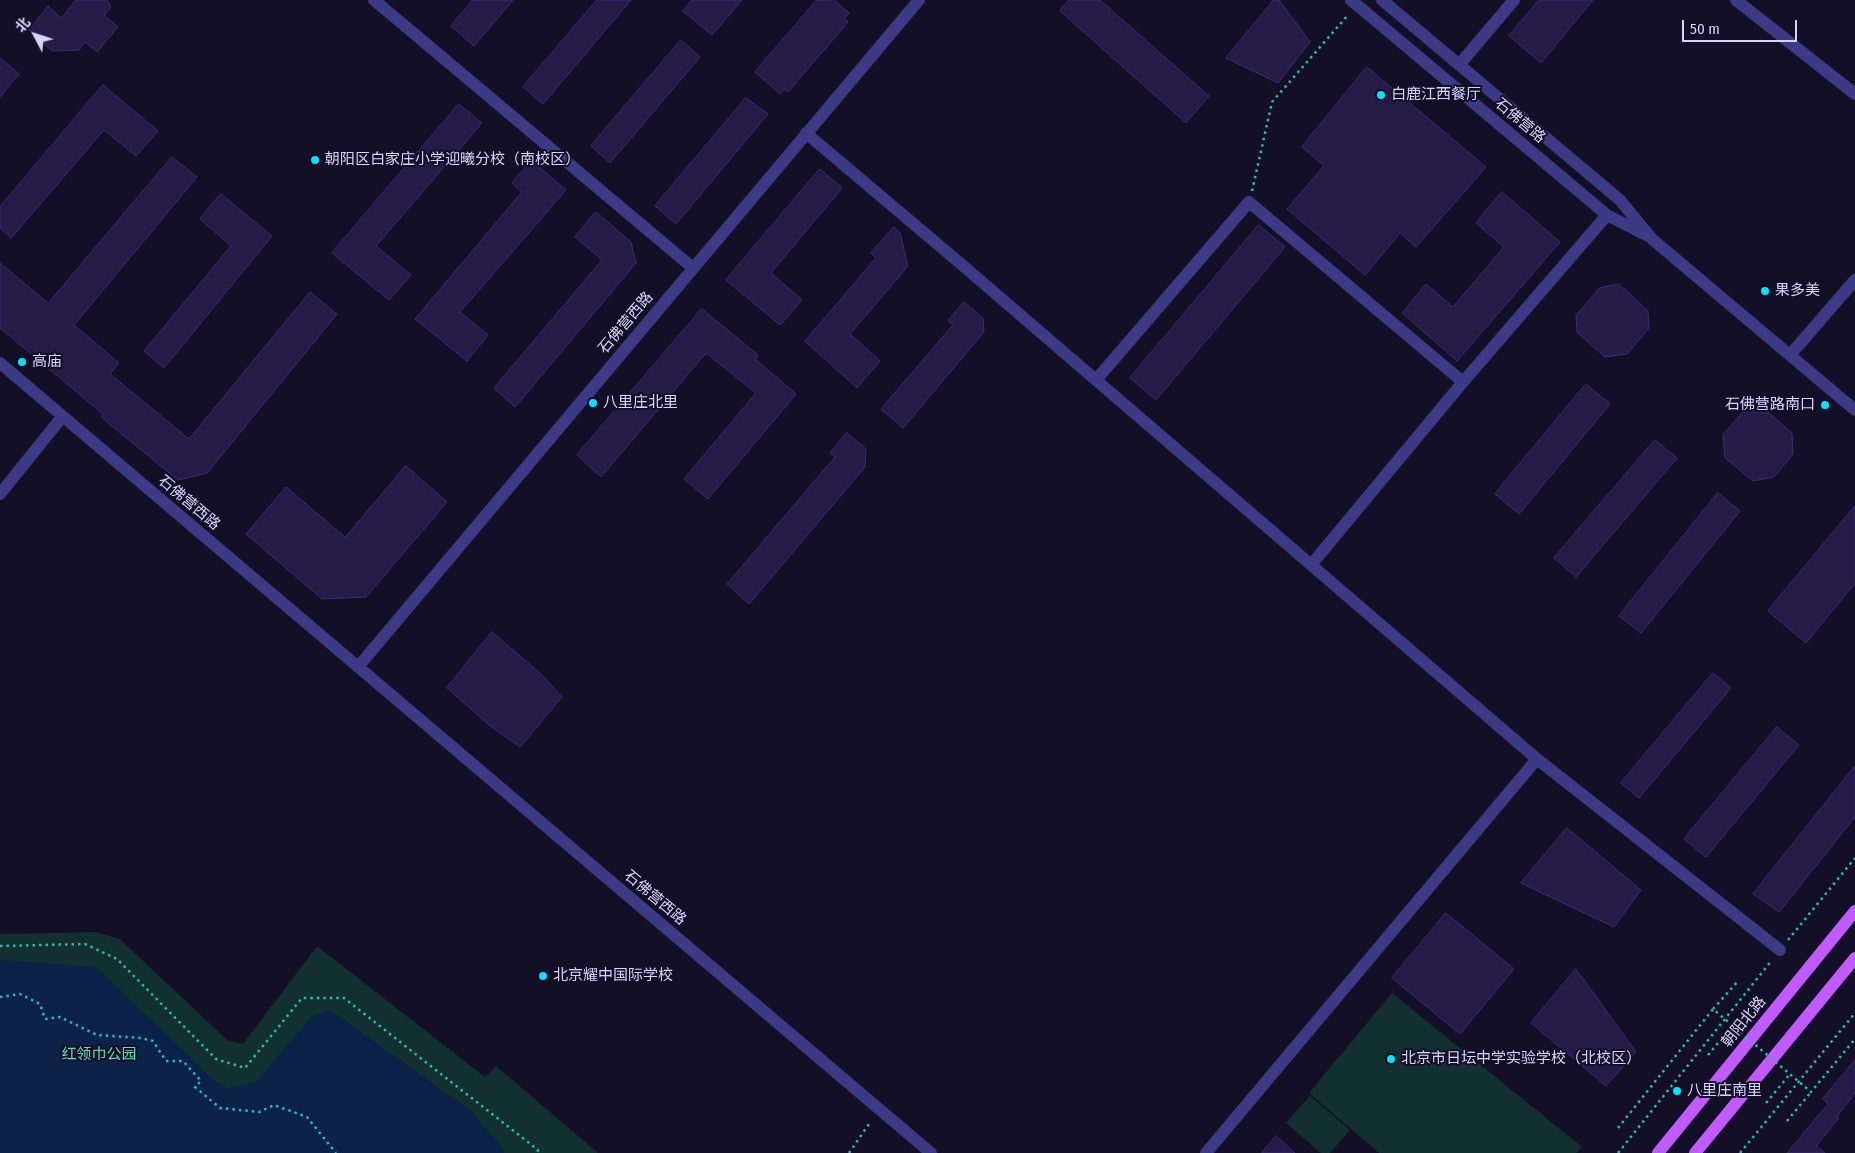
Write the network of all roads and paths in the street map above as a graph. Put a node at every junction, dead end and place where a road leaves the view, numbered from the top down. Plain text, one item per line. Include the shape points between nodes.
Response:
1 (374, 0) edge
2 (919, 0) edge
3 (1382, 0) edge
4 (1514, 0) edge
5 (1736, 0) edge
6 (1354, 2) edge
7 (1459, 65) junction
8 (1855, 94) edge
9 (806, 134) junction
10 (1249, 202) junction
11 (1607, 215) junction
12 (1652, 239) junction
13 (693, 268) junction
14 (1855, 280) edge
15 (1791, 354) junction
16 (0, 363) edge
17 (1096, 380) junction
18 (1463, 382) junction
19 (1855, 410) edge
20 (62, 418) junction
21 (0, 494) edge
22 (1312, 565) junction
23 (358, 667) junction
24 (1537, 759) junction
25 (1855, 858) edge
26 (1855, 911) edge
27 (0, 946) edge
28 (1780, 950) junction
29 (1855, 958) edge
30 (1739, 980) dead end
31 (0, 997) edge
32 (1714, 1009) junction
33 (1855, 1013) edge
34 (1732, 1025) junction
35 (1855, 1039) edge
36 (1708, 1055) dead end
37 (1790, 1074) junction
38 (1811, 1092) junction
39 (1766, 1103) dead end
40 (879, 1109) junction
41 (1787, 1121) dead end
42 (1618, 1128) dead end
43 (336, 1153) edge
44 (538, 1153) edge
45 (849, 1153) edge
46 (931, 1153) edge
47 (1206, 1153) edge
48 (1618, 1153) edge
49 (1658, 1153) edge
50 (1695, 1153) edge
51 (1740, 1153) edge

1 - 13 street
2 - 9 street, 石佛营西路
3 - 7 street, 石佛营路
4 - 7 street
5 - 8 street
6 - 10 path via 1272,102
6 - 11 street, 石佛营路
7 - 12 street, 石佛营路 via 1620,200
9 - 13 street, 石佛营西路
9 - 17 street
10 - 17 street
10 - 18 street
11 - 12 street, 石佛营路
11 - 18 street
12 - 15 street, 石佛营路
13 - 23 street, 石佛营西路
14 - 15 street
15 - 19 street, 石佛营路
16 - 20 street, 石佛营西路
17 - 22 street
18 - 22 street
20 - 21 street
20 - 23 street, 石佛营西路
22 - 24 street
23 - 40 street, 石佛营西路
24 - 28 street
24 - 47 street
25 - 28 path
26 - 49 main road, 朝阳北路
27 - 44 path via 85,944 116,959 216,1059 245,1068 302,998 344,998
28 - 48 path
29 - 50 main road
30 - 32 path
31 - 43 path via 20,994 40,1004 45,1019 60,1017 97,1035 153,1041 166,1061 183,1061 201,1081 195,1087 220,1108 260,1112 274,1105 307,1117
32 - 34 path, bridge
32 - 42 path, bridge
33 - 51 path
34 - 36 path
34 - 37 path, bridge
35 - 38 path, bridge
37 - 38 path, bridge
37 - 39 path
38 - 41 path
40 - 45 path
40 - 46 street, 石佛营西路

